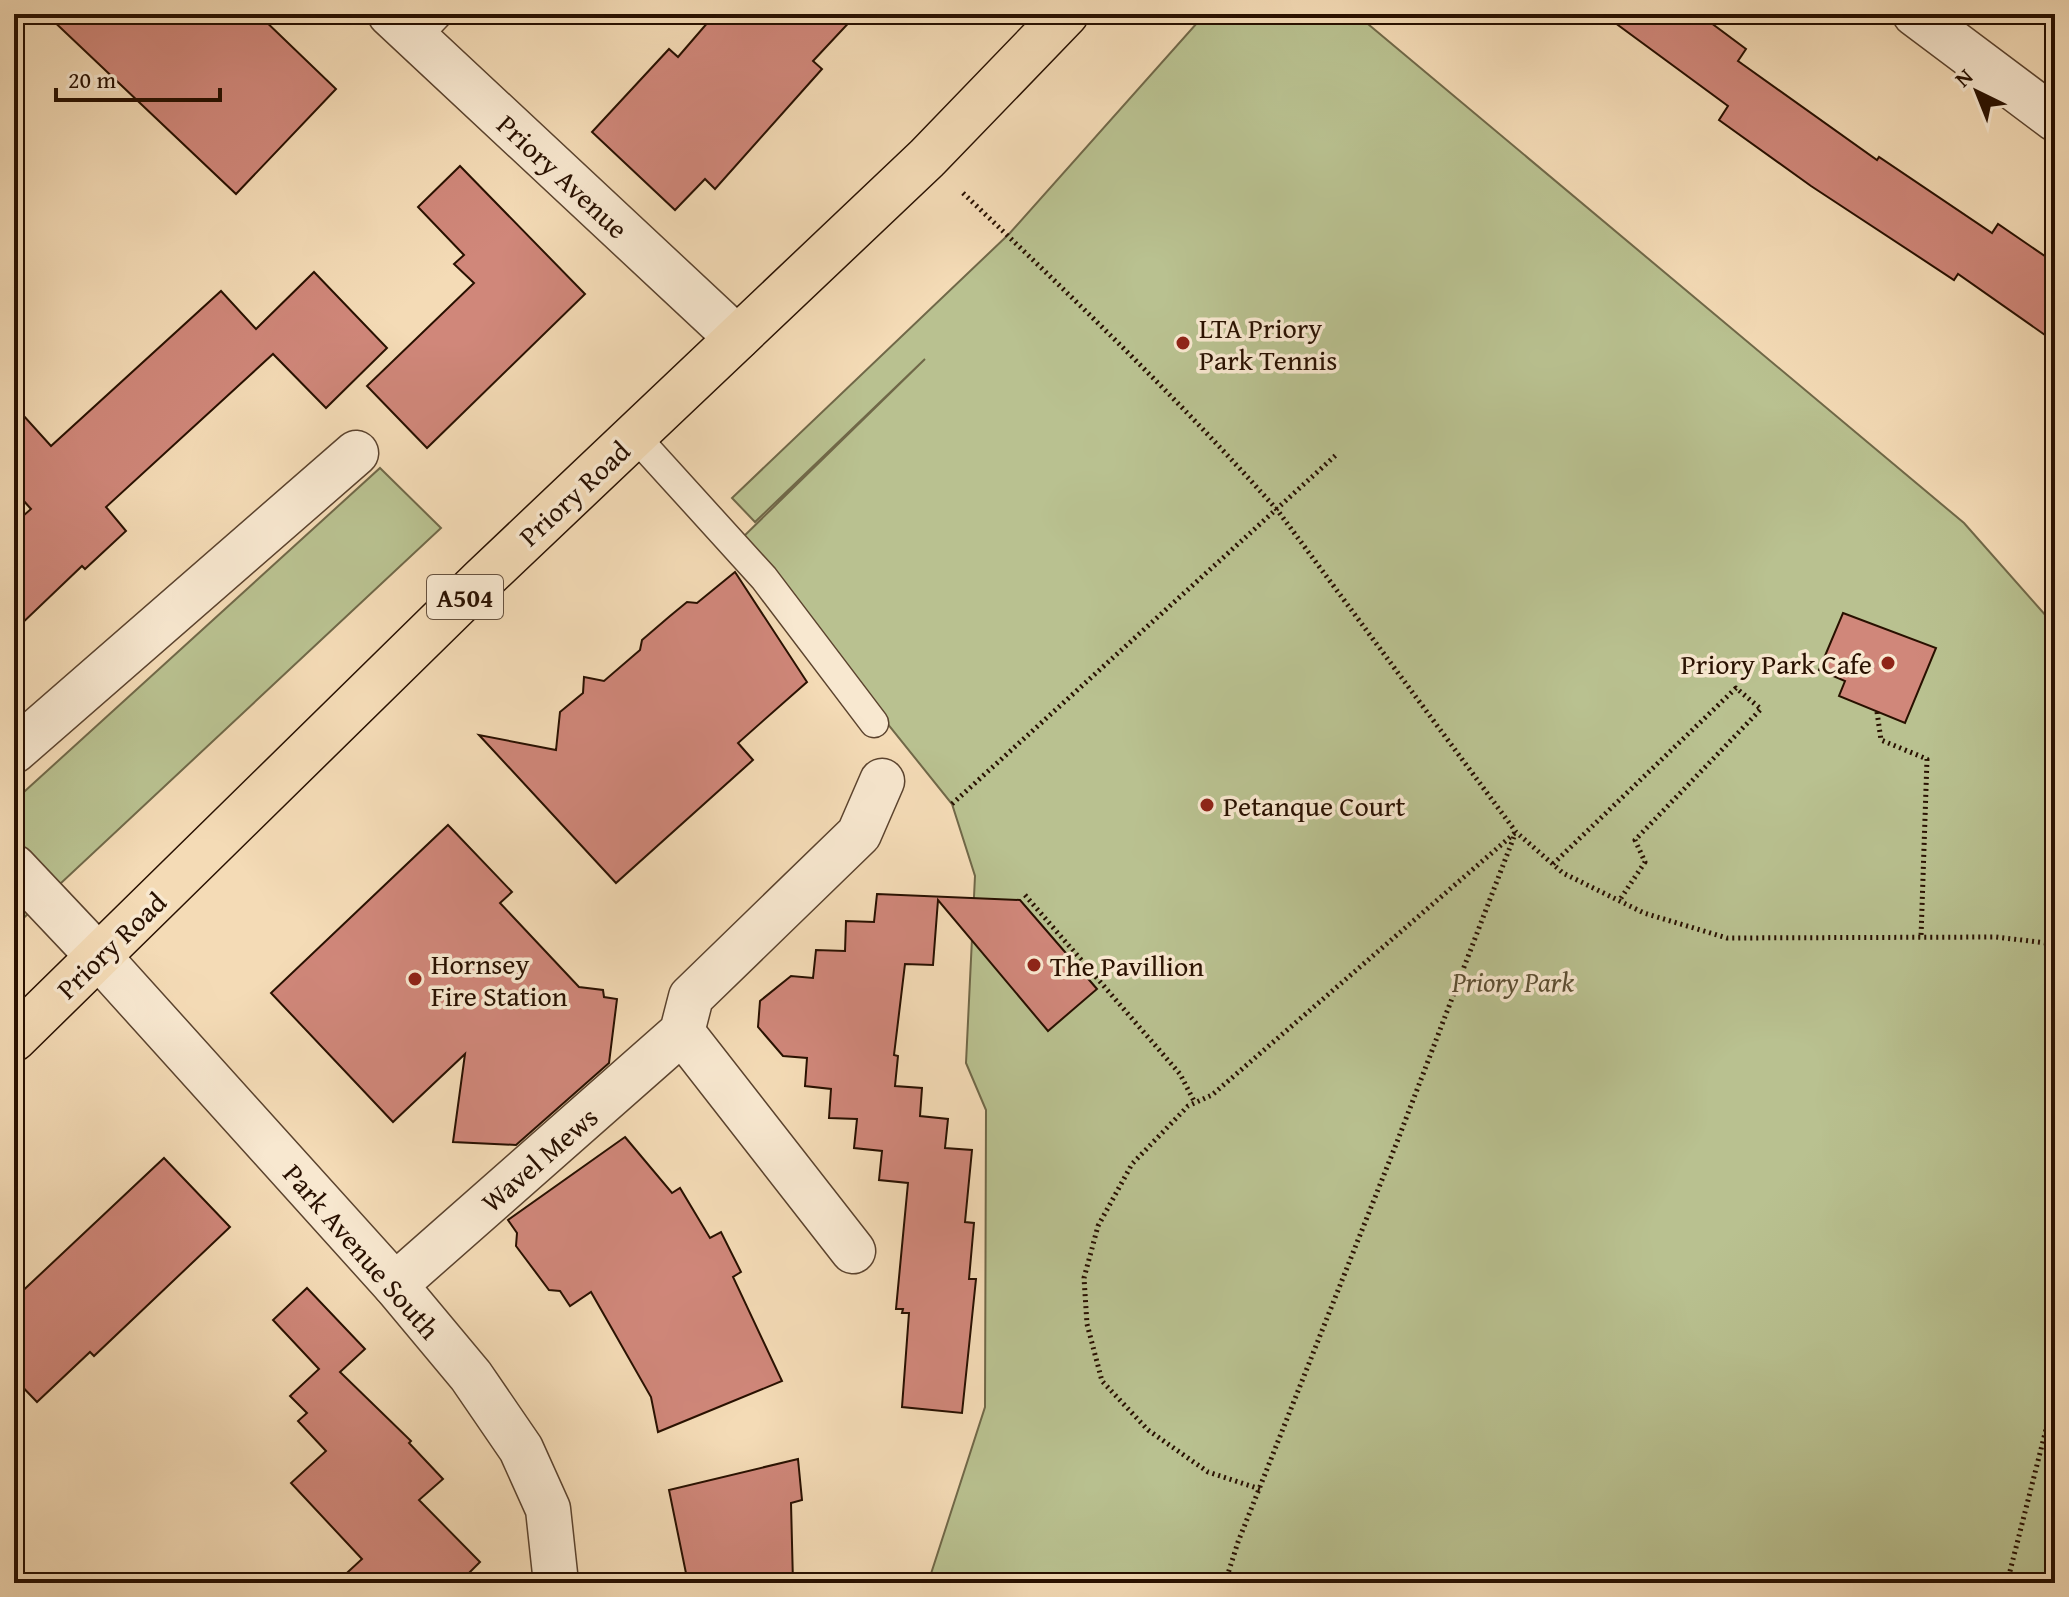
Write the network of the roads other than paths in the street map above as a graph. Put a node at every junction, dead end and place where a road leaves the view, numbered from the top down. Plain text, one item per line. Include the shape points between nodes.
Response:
1 (1066, 14) edge
2 (1915, 14) edge
3 (414, 22) edge
4 (2055, 119) edge
5 (737, 338) junction
6 (635, 436) junction
7 (356, 453) dead end
8 (874, 723) dead end
9 (14, 751) edge
10 (882, 781) dead end
11 (14, 867) edge
12 (99, 957) junction
13 (682, 1032) junction
14 (14, 1039) edge
15 (853, 1251) dead end
16 (395, 1285) junction
17 (556, 1583) edge

1 - 5 main road, Priory Road / A504 via 927,158
2 - 4 street
3 - 5 street, Priory Avenue
5 - 6 main road, Priory Road / A504
6 - 8 lane via 764,578
6 - 12 main road, Priory Road / A504
7 - 9 street
10 - 13 street via 859,834 691,997
11 - 12 street, Park Avenue South
12 - 14 main road, Priory Road / A504
12 - 16 street, Park Avenue South
13 - 15 street
13 - 16 street, Wavel Mews
16 - 17 street, Park Avenue South via 471,1376 521,1449 548,1509

